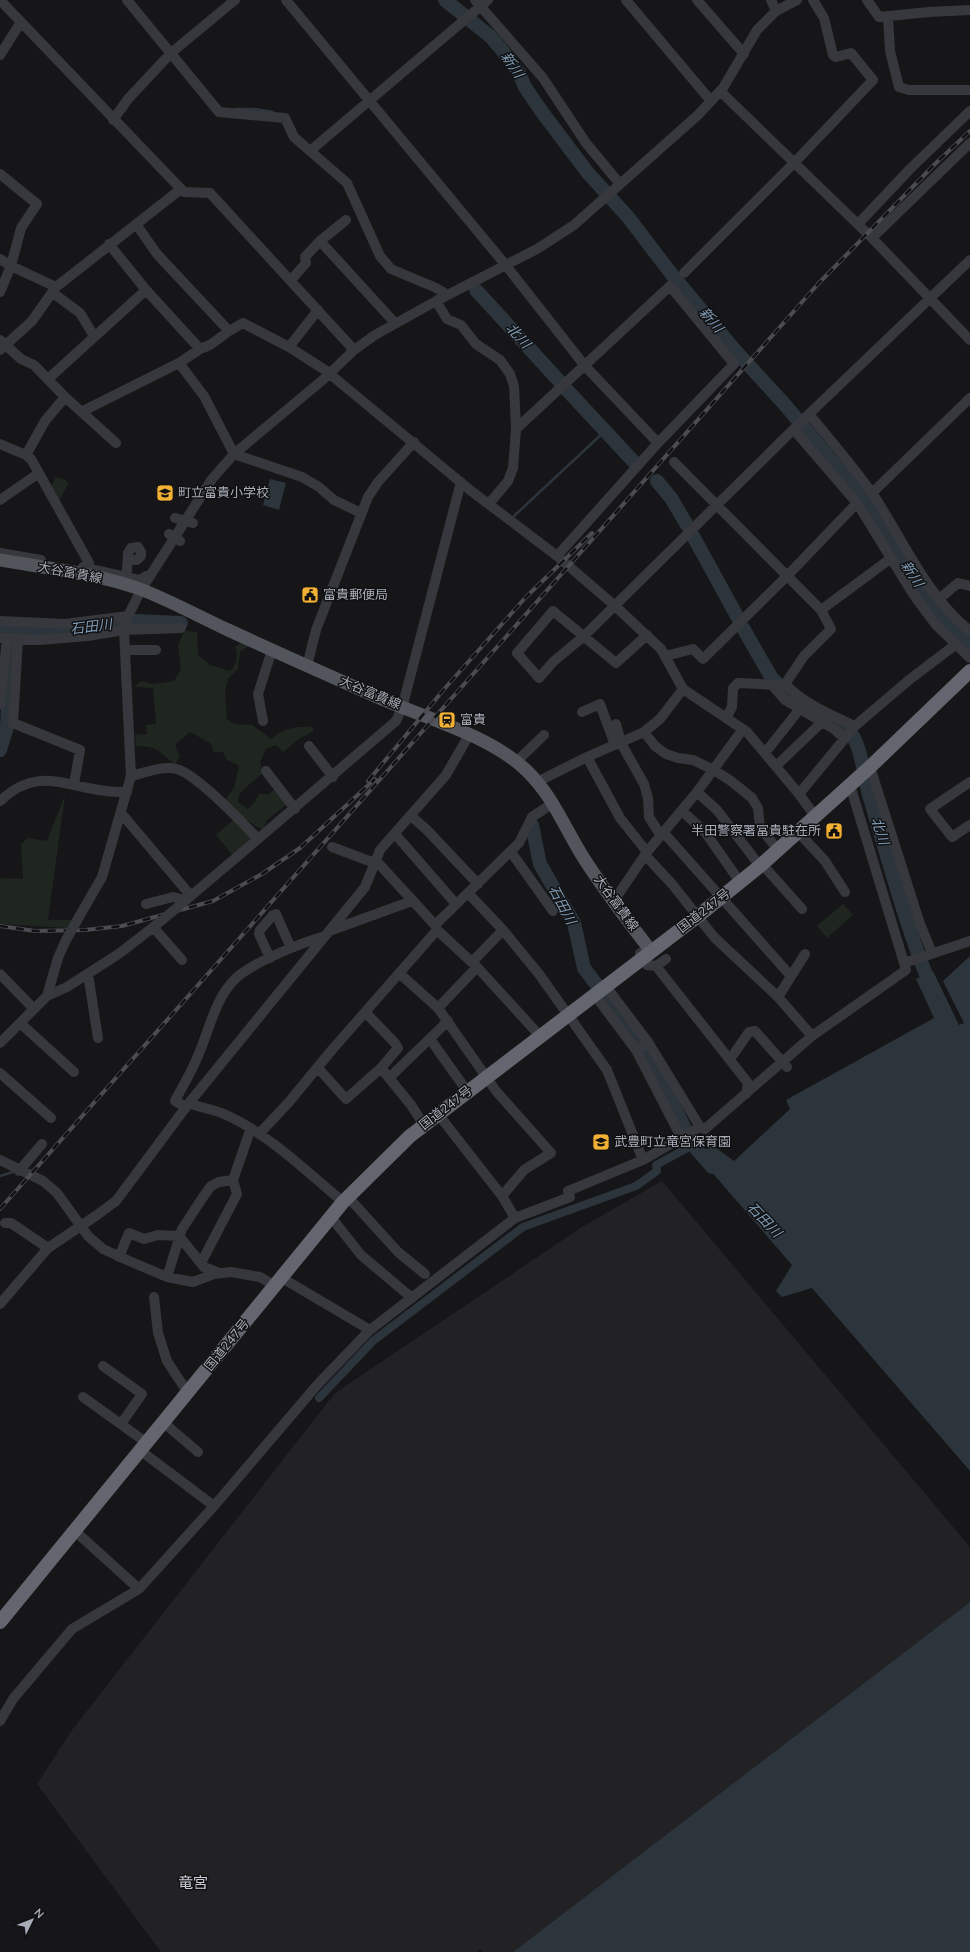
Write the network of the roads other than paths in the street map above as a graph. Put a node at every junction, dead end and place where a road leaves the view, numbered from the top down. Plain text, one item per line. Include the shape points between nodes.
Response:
1 (0, 0) edge
2 (126, 0) edge
3 (235, 0) edge
4 (286, 0) edge
5 (626, 0) edge
6 (697, 0) edge
7 (771, 0) edge
8 (797, 0) edge
9 (813, 0) edge
10 (867, 0) edge
11 (481, 2) edge
12 (970, 10) edge
13 (776, 11) junction
14 (888, 17) junction
15 (21, 22) junction
16 (171, 53) junction
17 (744, 54) junction
18 (0, 55) edge
19 (970, 90) edge
20 (720, 91) junction
21 (369, 100) junction
22 (711, 101) junction
23 (970, 111) edge
24 (113, 120) junction
25 (970, 143) edge
26 (310, 151) junction
27 (794, 163) junction
28 (0, 174) edge
29 (616, 184) junction
30 (181, 189) junction
31 (346, 220) dead end
32 (136, 224) junction
33 (858, 224) junction
34 (872, 238) junction
35 (320, 241) junction
36 (109, 244) junction
37 (0, 259) edge
38 (970, 260) edge
39 (505, 264) junction
40 (11, 266) junction
41 (684, 273) dead end
42 (291, 280) junction
43 (54, 290) junction
44 (146, 290) junction
45 (0, 292) edge
46 (444, 294) junction
47 (931, 299) junction
48 (436, 301) junction
49 (318, 310) junction
50 (393, 320) junction
51 (229, 331) junction
52 (94, 336) junction
53 (970, 340) edge
54 (2, 345) edge
55 (289, 347) junction
56 (352, 348) junction
57 (200, 349) junction
58 (179, 363) junction
59 (585, 366) junction
60 (327, 372) junction
61 (48, 379) junction
62 (65, 397) junction
63 (970, 398) edge
64 (83, 412) junction
65 (809, 414) junction
66 (516, 429) junction
67 (794, 430) junction
68 (414, 442) junction
69 (116, 443) dead end
70 (658, 443) junction
71 (0, 444) edge
72 (232, 453) junction
73 (26, 455) junction
74 (674, 462) dead end
75 (39, 473) junction
76 (461, 482) junction
77 (872, 493) junction
78 (0, 500) edge
79 (857, 503) junction
80 (489, 504) junction
81 (718, 505) junction
82 (361, 513) junction
83 (175, 518) dead end
84 (193, 523) dead end
85 (169, 534) dead end
86 (180, 541) dead end
87 (0, 553) edge
88 (557, 556) junction
89 (890, 559) junction
90 (0, 560) edge
91 (128, 560) dead end
92 (88, 572) junction
93 (788, 575) junction
94 (132, 584) junction
95 (970, 586) edge
96 (939, 599) junction
97 (614, 605) junction
98 (821, 610) junction
99 (128, 616) junction
100 (0, 621) edge
101 (181, 628) dead end
102 (124, 630) junction
103 (970, 632) edge
104 (647, 635) junction
105 (584, 636) junction
106 (3, 639) edge
107 (18, 639) junction
108 (955, 645) junction
109 (125, 650) junction
110 (156, 650) dead end
111 (272, 650) junction
112 (665, 656) junction
113 (970, 658) edge
114 (307, 666) junction
115 (970, 671) edge
116 (785, 684) junction
117 (772, 685) junction
118 (683, 689) junction
119 (0, 704) edge
120 (402, 708) junction
121 (799, 710) junction
122 (582, 712) dead end
123 (726, 718) junction
124 (263, 721) dead end
125 (821, 722) junction
126 (616, 724) dead end
127 (855, 726) junction
128 (743, 729) junction
129 (644, 732) junction
130 (469, 735) junction
131 (544, 735) dead end
132 (845, 739) junction
133 (618, 744) junction
134 (308, 746) dead end
135 (765, 753) junction
136 (587, 757) junction
137 (516, 762) junction
138 (776, 766) junction
139 (870, 767) junction
140 (714, 770) junction
141 (266, 771) dead end
142 (131, 776) junction
143 (332, 777) junction
144 (537, 782) junction
145 (970, 782) edge
146 (853, 783) junction
147 (74, 784) junction
148 (128, 792) junction
149 (697, 792) junction
150 (799, 794) junction
151 (0, 801) edge
152 (553, 802) junction
153 (295, 809) junction
154 (682, 811) junction
155 (121, 813) junction
156 (411, 816) junction
157 (816, 816) junction
158 (970, 825) edge
159 (798, 832) junction
160 (395, 834) junction
161 (662, 835) junction
162 (258, 839) junction
163 (332, 847) dead end
164 (778, 850) junction
165 (511, 852) junction
166 (646, 854) junction
167 (375, 862) junction
168 (761, 865) junction
169 (740, 882) junction
170 (478, 884) junction
171 (846, 892) dead end
172 (468, 893) junction
173 (721, 898) junction
174 (185, 901) junction
175 (412, 901) junction
176 (613, 902) junction
177 (146, 904) dead end
178 (456, 904) junction
179 (802, 909) dead end
180 (553, 910) dead end
181 (698, 916) junction
182 (154, 926) junction
183 (436, 927) junction
184 (503, 930) junction
185 (328, 933) junction
186 (970, 940) edge
187 (291, 948) junction
188 (644, 954) junction
189 (805, 954) dead end
190 (929, 954) junction
191 (270, 958) junction
192 (182, 960) dead end
193 (661, 962) junction
194 (908, 962) junction
195 (474, 965) junction
196 (399, 973) junction
197 (0, 974) edge
198 (88, 974) junction
199 (790, 975) junction
200 (605, 985) junction
201 (594, 994) junction
202 (47, 996) junction
203 (778, 997) junction
204 (438, 1008) junction
205 (34, 1009) junction
206 (365, 1012) junction
207 (567, 1015) junction
208 (448, 1021) junction
209 (20, 1023) junction
210 (540, 1036) junction
211 (812, 1036) junction
212 (98, 1038) dead end
213 (430, 1039) junction
214 (1, 1040) edge
215 (648, 1042) junction
216 (636, 1050) junction
217 (733, 1055) junction
218 (784, 1064) junction
219 (318, 1068) junction
220 (381, 1068) junction
221 (74, 1072) dead end
222 (0, 1073) edge
223 (390, 1077) junction
224 (486, 1077) junction
225 (759, 1087) junction
226 (467, 1091) junction
227 (746, 1094) junction
228 (187, 1105) junction
229 (438, 1114) junction
230 (51, 1118) dead end
231 (424, 1124) junction
232 (700, 1127) junction
233 (255, 1131) junction
234 (682, 1139) junction
235 (42, 1144) dead end
236 (0, 1160) edge
237 (643, 1160) junction
238 (19, 1171) junction
239 (233, 1180) junction
240 (355, 1183) dead end
241 (502, 1196) junction
242 (343, 1199) junction
243 (331, 1217) junction
244 (515, 1218) junction
245 (5, 1223) dead end
246 (82, 1226) junction
247 (179, 1236) junction
248 (48, 1248) junction
249 (119, 1257) junction
250 (201, 1263) junction
251 (219, 1273) junction
252 (425, 1274) dead end
253 (167, 1277) junction
254 (276, 1282) junction
255 (154, 1297) dead end
256 (412, 1298) junction
257 (1, 1299) edge
258 (370, 1330) junction
259 (103, 1366) dead end
260 (188, 1393) junction
261 (83, 1397) dead end
262 (164, 1423) junction
263 (121, 1424) junction
264 (144, 1447) junction
265 (198, 1452) dead end
266 (214, 1506) junction
267 (75, 1531) junction
268 (139, 1589) junction
269 (0, 1622) edge
270 (0, 1721) edge

1 - 15 street
2 - 16 street
3 - 16 street
4 - 21 street
5 - 22 street
6 - 17 street
7 - 13 street
8 - 13 street
9 - 27 street via 824,18 833,55 836,57 851,53 873,80
10 - 14 street via 879,17
11 - 21 street
11 - 29 street via 544,78
12 - 14 street
13 - 17 street via 757,30
14 - 19 street via 890,51 899,87 909,90
15 - 18 street
15 - 24 street
16 - 24 street via 128,99
16 - 26 street via 220,112 285,118 294,137
17 - 20 street
20 - 22 street
20 - 27 street
21 - 26 street
21 - 39 street
22 - 29 street
23 - 33 street
24 - 30 street
25 - 34 street
26 - 46 street via 347,183 380,256 391,269
27 - 33 street
27 - 41 street
28 - 40 street via 37,204 21,228
29 - 39 street via 574,224 537,249
30 - 32 street
30 - 42 street via 184,192 210,193
31 - 35 street
32 - 36 street
32 - 51 street via 157,254
33 - 34 street
34 - 47 street
35 - 42 street via 305,257 306,263
35 - 50 street
36 - 43 street
36 - 44 street
37 - 40 street
38 - 47 street
39 - 46 street
39 - 59 street
40 - 43 street
40 - 45 street
42 - 49 street
43 - 52 street via 80,313
43 - 54 street via 32,321
44 - 52 street
44 - 57 street
46 - 48 street
46 - 50 street
47 - 53 street
47 - 65 street
48 - 50 street
48 - 66 street via 447,319 461,325 476,344 500,360 510,374 514,386
49 - 55 street
49 - 56 street
50 - 56 street
51 - 55 street via 243,323
51 - 57 street
52 - 61 street
54 - 61 street via 34,365
55 - 60 street
56 - 60 street
57 - 58 street
58 - 64 street
58 - 72 street via 204,396
59 - 66 street
59 - 70 street
59 - 70 street via 670,286 734,364
60 - 68 street
60 - 72 street
61 - 62 street
62 - 64 street
62 - 73 street via 45,421
63 - 77 street
64 - 69 street
65 - 67 street
65 - 77 street
66 - 80 street via 513,468 508,481
67 - 79 street
67 - 81 street
68 - 76 street
68 - 82 street via 378,482
70 - 88 street
71 - 73 street
72 - 82 street via 302,477 337,502
72 - 94 street via 147,577
73 - 75 street
74 - 81 street
75 - 78 street
75 - 92 street via 89,563
76 - 80 street
76 - 120 street
77 - 96 street
79 - 89 street
79 - 93 street
80 - 88 street
81 - 93 street
81 - 97 street
82 - 114 street via 316,630
83 - 84 street, bridge
85 - 86 street, bridge
87 - 92 street
88 - 97 street
89 - 98 street
89 - 108 street via 932,618
90 - 92 main road, 大谷富貴線
91 - 94 street
92 - 94 main road, 大谷富貴線
93 - 98 street
93 - 112 street via 703,659 693,649
94 - 99 street
94 - 111 main road, 大谷富貴線
95 - 96 street via 958,582
96 - 103 street
97 - 104 street
97 - 105 street
98 - 116 street via 831,629 804,656
99 - 100 street via 65,624
99 - 102 street
101 - 102 street
102 - 107 street via 88,636
102 - 109 street
104 - 105 street via 616,663
104 - 112 street
105 - 105 street via 553,611 517,653 539,678 553,662
106 - 107 street
106 - 119 street
107 - 147 street via 13,723 80,750
108 - 113 street
108 - 127 street
109 - 110 street
109 - 142 street
111 - 114 main road, 大谷富貴線
111 - 124 street via 258,694
112 - 118 street
114 - 120 main road, 大谷富貴線
115 - 139 highway, 国道247号
116 - 117 street
116 - 127 street via 794,694
117 - 121 street via 785,700
117 - 123 street via 738,683 733,688 732,707
118 - 123 street
118 - 129 street via 660,718
120 - 130 main road, 大谷富貴線
120 - 143 street via 396,721
121 - 125 street
121 - 135 street
122 - 133 street via 600,704
123 - 128 street
125 - 132 street
125 - 138 street
126 - 133 street
127 - 132 street
128 - 135 street
128 - 140 street
129 - 133 street
129 - 140 street via 655,746 666,754 693,760
130 - 137 main road, 大谷富貴線 via 494,747
130 - 156 street via 446,775
131 - 137 street
132 - 150 street
133 - 136 street
133 - 161 street via 644,784 649,817
134 - 143 street
135 - 138 street
136 - 144 street
136 - 166 street via 620,818
137 - 144 main road, 大谷富貴線
138 - 150 street
139 - 146 highway, 国道247号
139 - 190 street
140 - 149 street
140 - 164 street via 752,798 758,808 760,827
141 - 153 street
142 - 148 street
142 - 162 street via 176,769 198,782
143 - 153 street
144 - 152 main road, 大谷富貴線
145 - 158 street via 930,809 952,837
146 - 157 highway, 国道247号
146 - 194 street
147 - 148 street via 105,791
147 - 151 street via 40,781 25,784
148 - 155 street
149 - 154 street
149 - 168 street via 717,810
150 - 157 street
152 - 165 street via 532,817 519,843
152 - 176 main road, 大谷富貴線 via 583,857
153 - 162 street
154 - 161 street
154 - 169 street via 705,832
155 - 174 street
155 - 202 street, bridge via 102,877 66,940
156 - 160 street
156 - 170 street
157 - 159 highway, 国道247号
159 - 164 highway, 国道247号
159 - 171 street via 825,861
160 - 167 street via 380,850
160 - 178 street
161 - 166 street
161 - 173 street
162 - 174 street
163 - 167 street
164 - 168 highway, 国道247号
165 - 170 street
165 - 180 street
166 - 176 street
166 - 181 street
167 - 175 street via 380,864
167 - 185 street via 365,887
168 - 169 highway, 国道247号
168 - 179 street
169 - 173 highway, 国道247号
170 - 172 street
172 - 178 street
172 - 184 street
173 - 181 highway, 国道247号
173 - 199 street
174 - 177 street via 173,897
174 - 182 street, bridge
175 - 183 street
175 - 185 street
176 - 188 main road, 大谷富貴線
178 - 183 street
181 - 188 highway, 国道247号
181 - 203 street via 731,954
182 - 192 street
182 - 198 street
183 - 195 street
183 - 196 street
184 - 195 street
184 - 207 street via 540,974
185 - 187 street
185 - 228 street
186 - 190 street
187 - 191 street
187 - 191 street via 276,914 272,915 259,934
188 - 193 street
188 - 200 highway, 国道247号
189 - 199 street
190 - 194 street
191 - 228 street via 235,979 221,998 197,1058 175,1101
193 - 217 street
193 - 227 street via 748,1083
194 - 211 street via 906,970
195 - 204 street
195 - 210 street
196 - 204 street
196 - 206 street
197 - 205 street
198 - 202 street
198 - 212 street
199 - 203 street
200 - 201 highway, 国道247号
200 - 215 street
201 - 207 highway, 国道247号
201 - 216 street
202 - 205 street
203 - 211 street
204 - 208 street
205 - 209 street
206 - 219 street
206 - 220 street via 396,1042 398,1048
207 - 210 highway, 国道247号
207 - 237 street via 607,1070
208 - 213 street
208 - 224 street
209 - 214 street
209 - 221 street
210 - 224 highway, 国道247号
211 - 218 street
213 - 223 street
213 - 226 street
215 - 216 street
215 - 232 street
216 - 234 street
217 - 218 street via 749,1032 755,1031
217 - 225 street
218 - 225 street
219 - 220 street via 346,1099
219 - 233 street via 289,1102
220 - 223 street
222 - 230 street
223 - 231 street
224 - 226 highway, 国道247号
224 - 241 street via 551,1153 524,1170
225 - 227 street
226 - 229 highway, 国道247号
227 - 232 street via 705,1129
228 - 233 street via 223,1113
228 - 246 street via 116,1201
229 - 231 highway, 国道247号
229 - 241 street
231 - 242 highway, 国道247号
232 - 234 street
233 - 239 street
233 - 242 street
234 - 237 street
235 - 238 street
236 - 238 street
237 - 244 street via 568,1191 570,1197
238 - 246 street via 43,1181 57,1193
239 - 247 street via 211,1186
239 - 250 street via 237,1194
240 - 242 street
241 - 244 street
242 - 243 highway, 国道247号
242 - 252 street
242 - 254 street
243 - 254 highway, 国道247号
243 - 256 street via 361,1255
244 - 256 street
245 - 248 street via 11,1223
246 - 248 street
246 - 249 street via 88,1236 103,1249
247 - 249 street via 158,1235 144,1239 129,1233
247 - 250 street
247 - 253 street
248 - 257 street
249 - 253 street
250 - 251 street
251 - 253 street via 193,1282
251 - 254 street via 231,1272
254 - 258 street
254 - 260 highway, 国道247号
255 - 260 street via 158,1333 167,1361
256 - 258 street
258 - 266 street via 318,1384
259 - 263 street via 142,1394
260 - 262 highway, 国道247号
261 - 263 street
262 - 264 highway, 国道247号
262 - 265 street
263 - 264 street
264 - 266 street
264 - 267 highway, 国道247号
266 - 268 street
267 - 268 street
267 - 269 highway, 国道247号
268 - 270 street via 72,1629 13,1699

